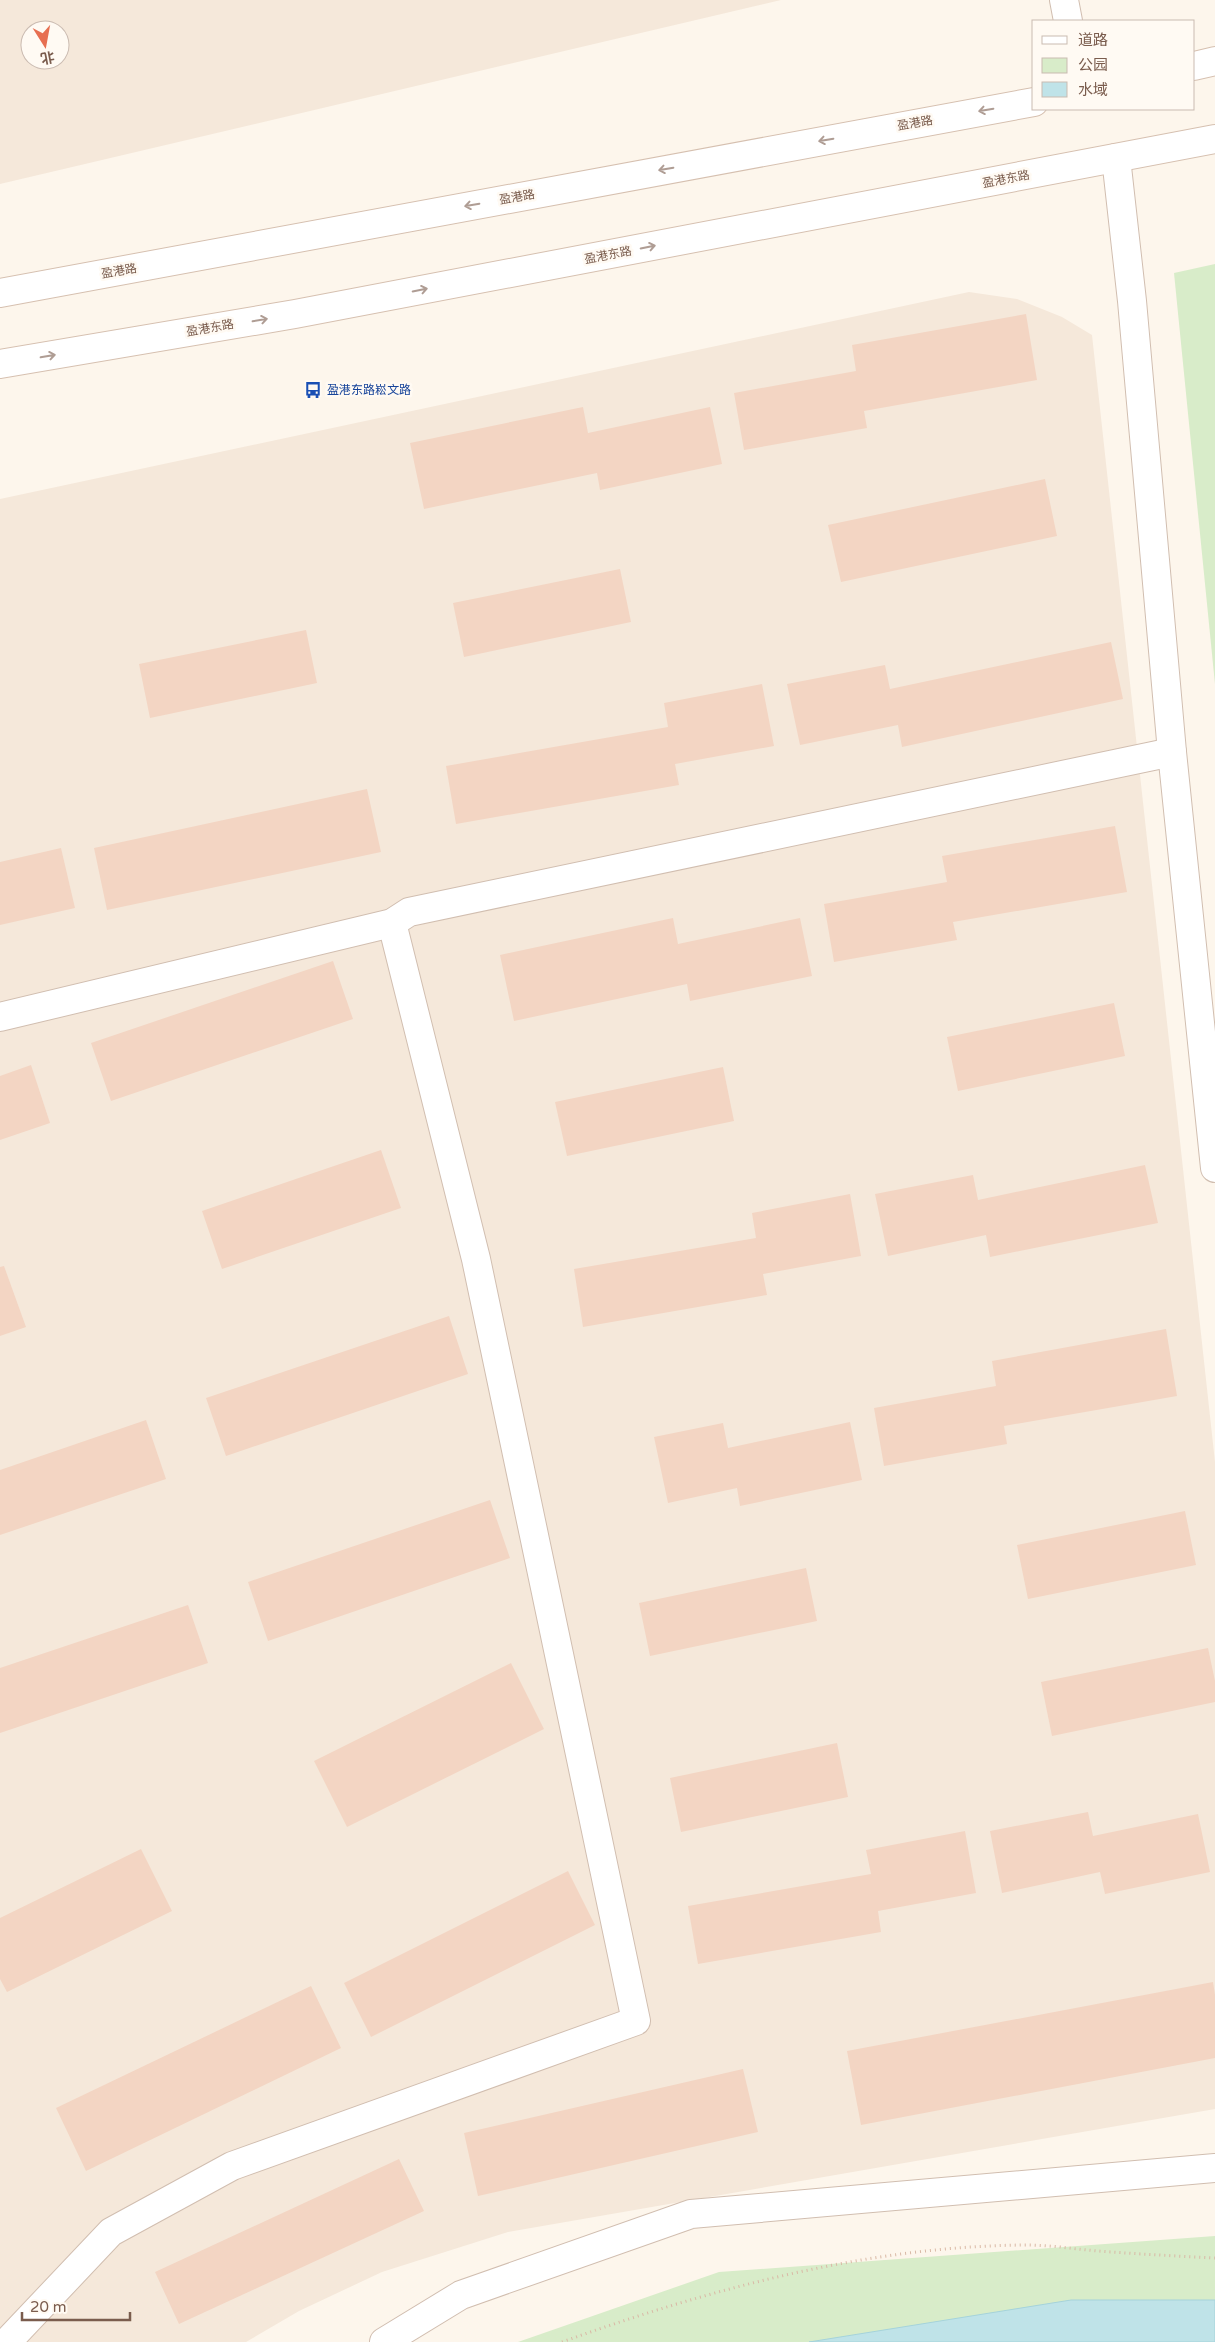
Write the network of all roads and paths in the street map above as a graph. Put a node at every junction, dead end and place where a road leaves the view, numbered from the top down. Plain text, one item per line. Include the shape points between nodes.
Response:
1 (1064, 0) edge
2 (1068, 20) edge
3 (1215, 61) edge
4 (1195, 66) edge
5 (1032, 102) edge
6 (1215, 139) edge
7 (1116, 158) junction
8 (0, 293) edge
9 (0, 364) edge
10 (1172, 752) junction
11 (392, 923) junction
12 (0, 1017) edge
13 (1215, 1168) edge
14 (1215, 2168) edge
15 (1215, 2258) edge
16 (7, 2342) edge
17 (384, 2342) edge
18 (562, 2342) edge

1 - 2 street
3 - 4 street
5 -> 8 street, 盈港路
6 - 7 street, 盈港东路
9 -> 7 street, 盈港东路 via 304,312
7 - 10 street via 1132,301
10 - 11 street via 409,912
10 - 13 street
11 - 12 street
11 - 16 street via 476,1259 636,2021 232,2166 111,2232
14 - 17 street via 691,2214 461,2295
15 - 18 path via 1027,2245 921,2251 792,2273 642,2313

